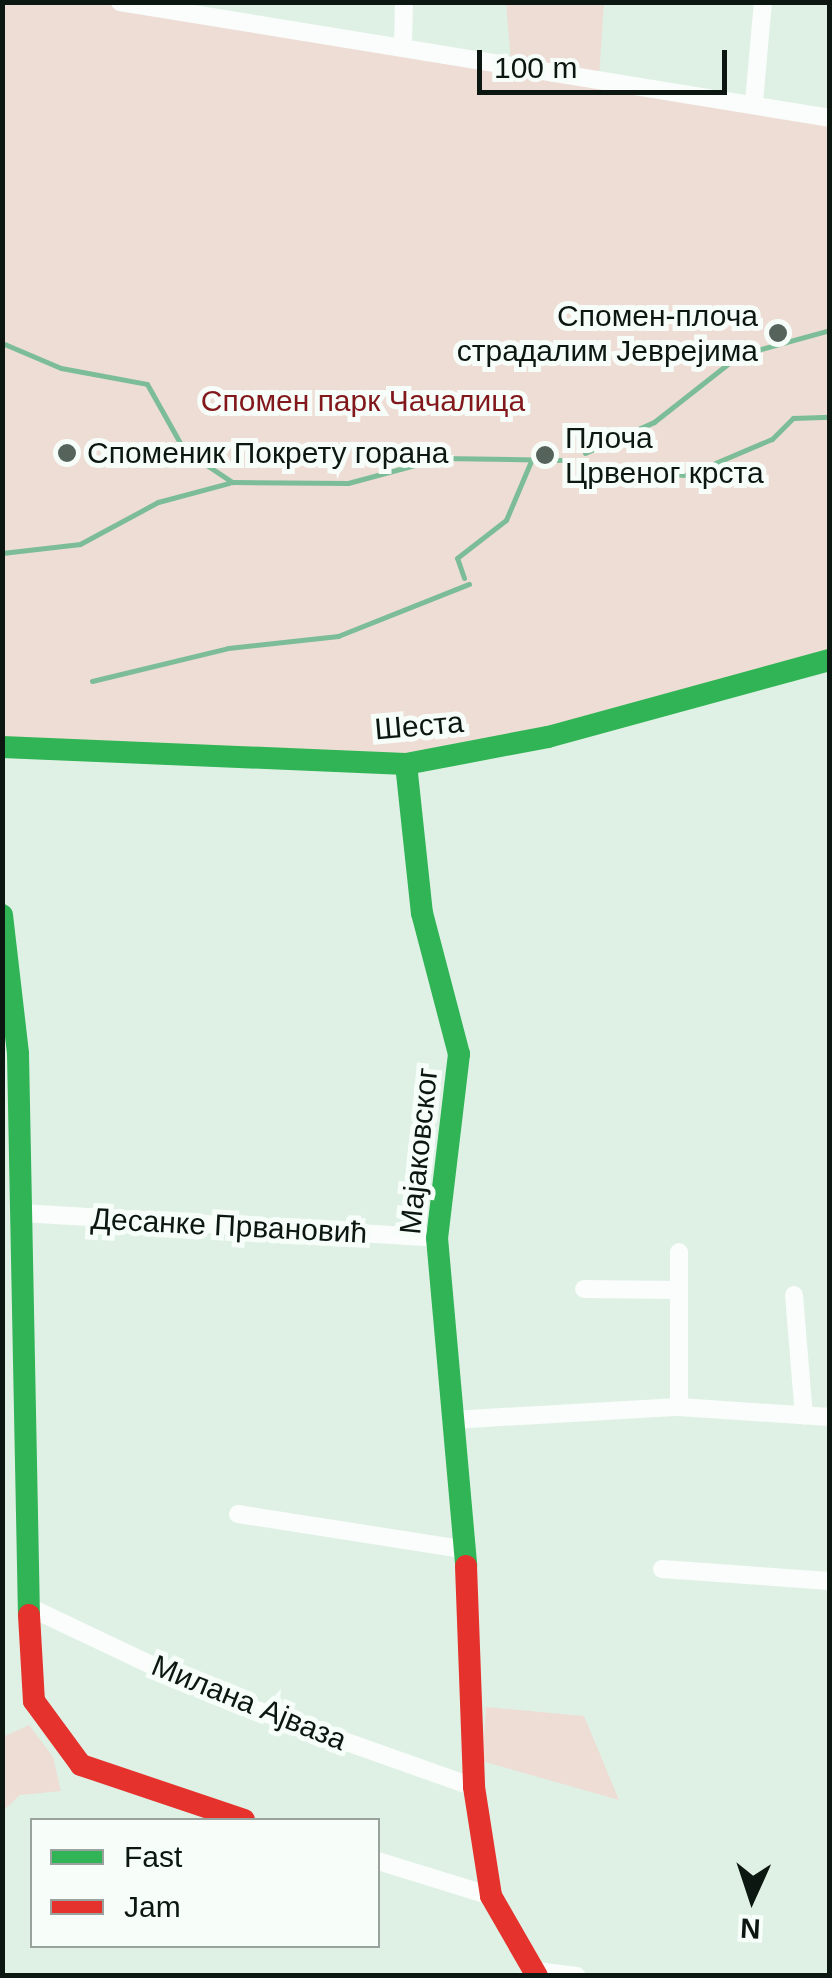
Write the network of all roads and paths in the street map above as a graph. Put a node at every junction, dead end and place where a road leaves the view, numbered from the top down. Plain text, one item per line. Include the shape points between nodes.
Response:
1 (120, 2) edge
2 (404, 2) edge
3 (762, 2) edge
4 (403, 43) junction
5 (754, 102) junction
6 (830, 118) edge
7 (830, 660) edge
8 (2, 747) edge
9 (406, 764) junction
10 (2, 915) edge
11 (21, 1213) junction
12 (437, 1238) junction
13 (679, 1252) dead end
14 (584, 1289) dead end
15 (678, 1290) junction
16 (794, 1295) dead end
17 (680, 1407) junction
18 (804, 1416) junction
19 (830, 1417) edge
20 (451, 1420) junction
21 (238, 1514) dead end
22 (462, 1549) junction
23 (662, 1569) dead end
24 (830, 1581) edge
25 (30, 1607) junction
26 (474, 1787) junction
27 (239, 1818) edge
28 (380, 1863) edge
29 (491, 1896) junction
30 (536, 1974) edge
31 (576, 1976) edge

1 - 4 street
2 - 4 street
3 - 5 street
4 - 5 street
5 - 6 street
7 - 9 street, Шеста via 548,737
8 - 9 street, Шеста
9 - 12 street, Мајаковског via 422,914 459,1054
10 - 11 street via 18,1054
11 - 12 street, Десанке Првановић
11 - 25 street
12 - 20 street, Мајаковског
13 - 15 street
14 - 15 street
15 - 17 street
16 - 18 street
17 - 18 street
17 - 20 street
18 - 19 street
20 - 22 street, Мајаковског
21 - 22 street
22 - 26 street, Мајаковског via 474,1663
23 - 24 street
25 - 26 street, Милана Ајваза via 214,1695
25 - 27 street via 34,1701 66,1754
26 - 29 street, Мајаковског
28 - 29 street
29 - 30 street, Мајаковског
30 - 31 street

